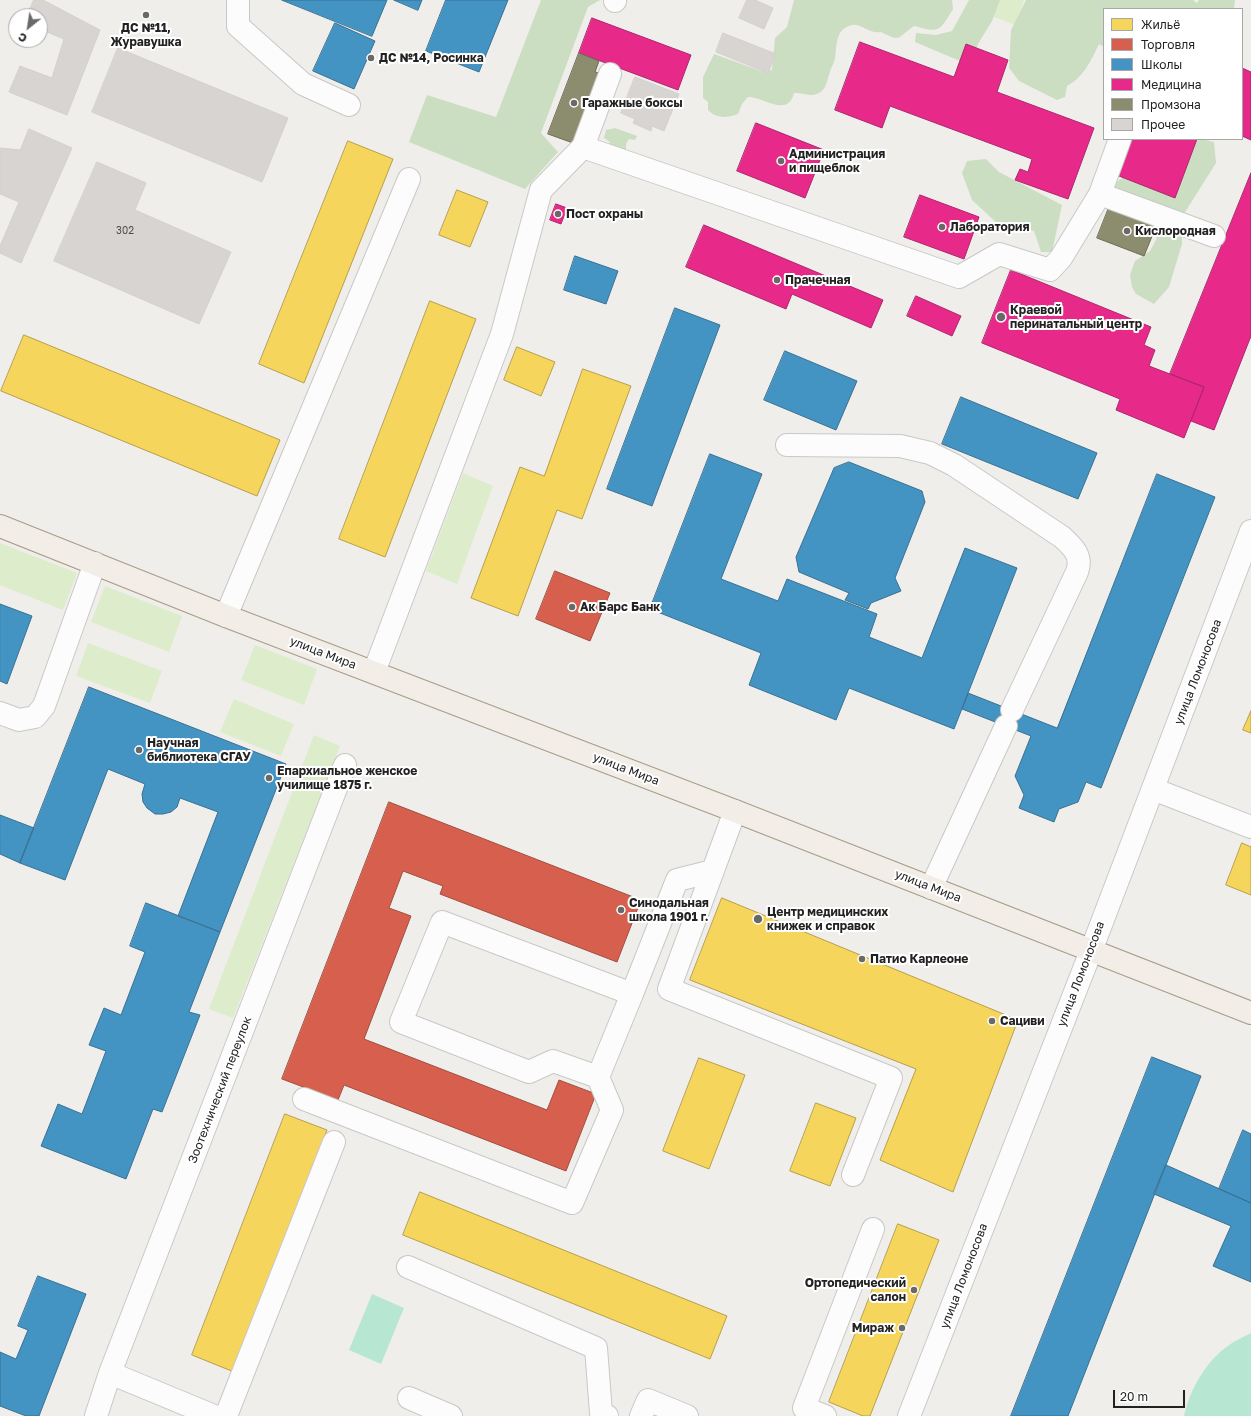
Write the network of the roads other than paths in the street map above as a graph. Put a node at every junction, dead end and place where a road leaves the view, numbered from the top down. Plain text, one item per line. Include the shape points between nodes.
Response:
1 (238, 0) edge
2 (610, 74) dead end
3 (349, 105) dead end
4 (1120, 140) edge
5 (583, 148) junction
6 (409, 179) dead end
7 (1100, 194) junction
8 (1214, 236) dead end
9 (787, 445) dead end
10 (0, 526) edge
11 (1251, 531) edge
12 (95, 563) junction
13 (226, 616) junction
14 (374, 672) junction
15 (0, 713) edge
16 (345, 765) dead end
17 (1153, 789) junction
18 (735, 811) junction
19 (1251, 827) edge
20 (713, 871) junction
21 (931, 888) junction
22 (1091, 950) junction
23 (632, 994) junction
24 (1251, 1013) edge
25 (598, 1076) junction
26 (304, 1099) dead end
27 (334, 1142) dead end
28 (853, 1175) dead end
29 (873, 1229) dead end
30 (408, 1267) dead end
31 (110, 1373) junction
32 (409, 1398) dead end
33 (96, 1416) edge
34 (214, 1416) edge
35 (226, 1416) edge
36 (452, 1416) edge
37 (606, 1416) edge
38 (641, 1416) edge
39 (687, 1416) edge
40 (825, 1416) edge
41 (910, 1416) edge

1 - 3 street via 238,26 303,84
2 - 5 street
4 - 7 street
5 - 7 street via 958,277 999,254 1050,270 1061,258
5 - 14 street via 541,190 502,334
6 - 13 street
7 - 8 street
9 - 21 street via 900,446 930,453 954,465 1062,537 1079,558 1077,572
10 - 12 main road, улица Мира
11 - 17 street, улица Ломоносова
12 - 13 main road, улица Мира
12 - 15 street via 44,706 35,717 19,720
13 - 14 main road, улица Мира
14 - 18 main road, улица Мира
16 - 31 street, Зоотехнический переулок
17 - 19 street
17 - 22 street, улица Ломоносова
18 - 20 street
18 - 21 main road, улица Мира
20 - 23 street via 677,880
20 - 28 street via 669,989 891,1078
21 - 22 main road, улица Мира
22 - 24 main road, улица Мира
22 - 41 street, улица Ломоносова
23 - 25 street
23 - 25 street via 442,922 402,1022 529,1072 553,1061
25 - 26 street via 612,1110 572,1203
27 - 35 street
29 - 40 street via 804,1408
30 - 37 street via 596,1348 601,1413
31 - 33 street, Зоотехнический переулок
31 - 34 street
32 - 36 street
38 - 39 street via 648,1400

